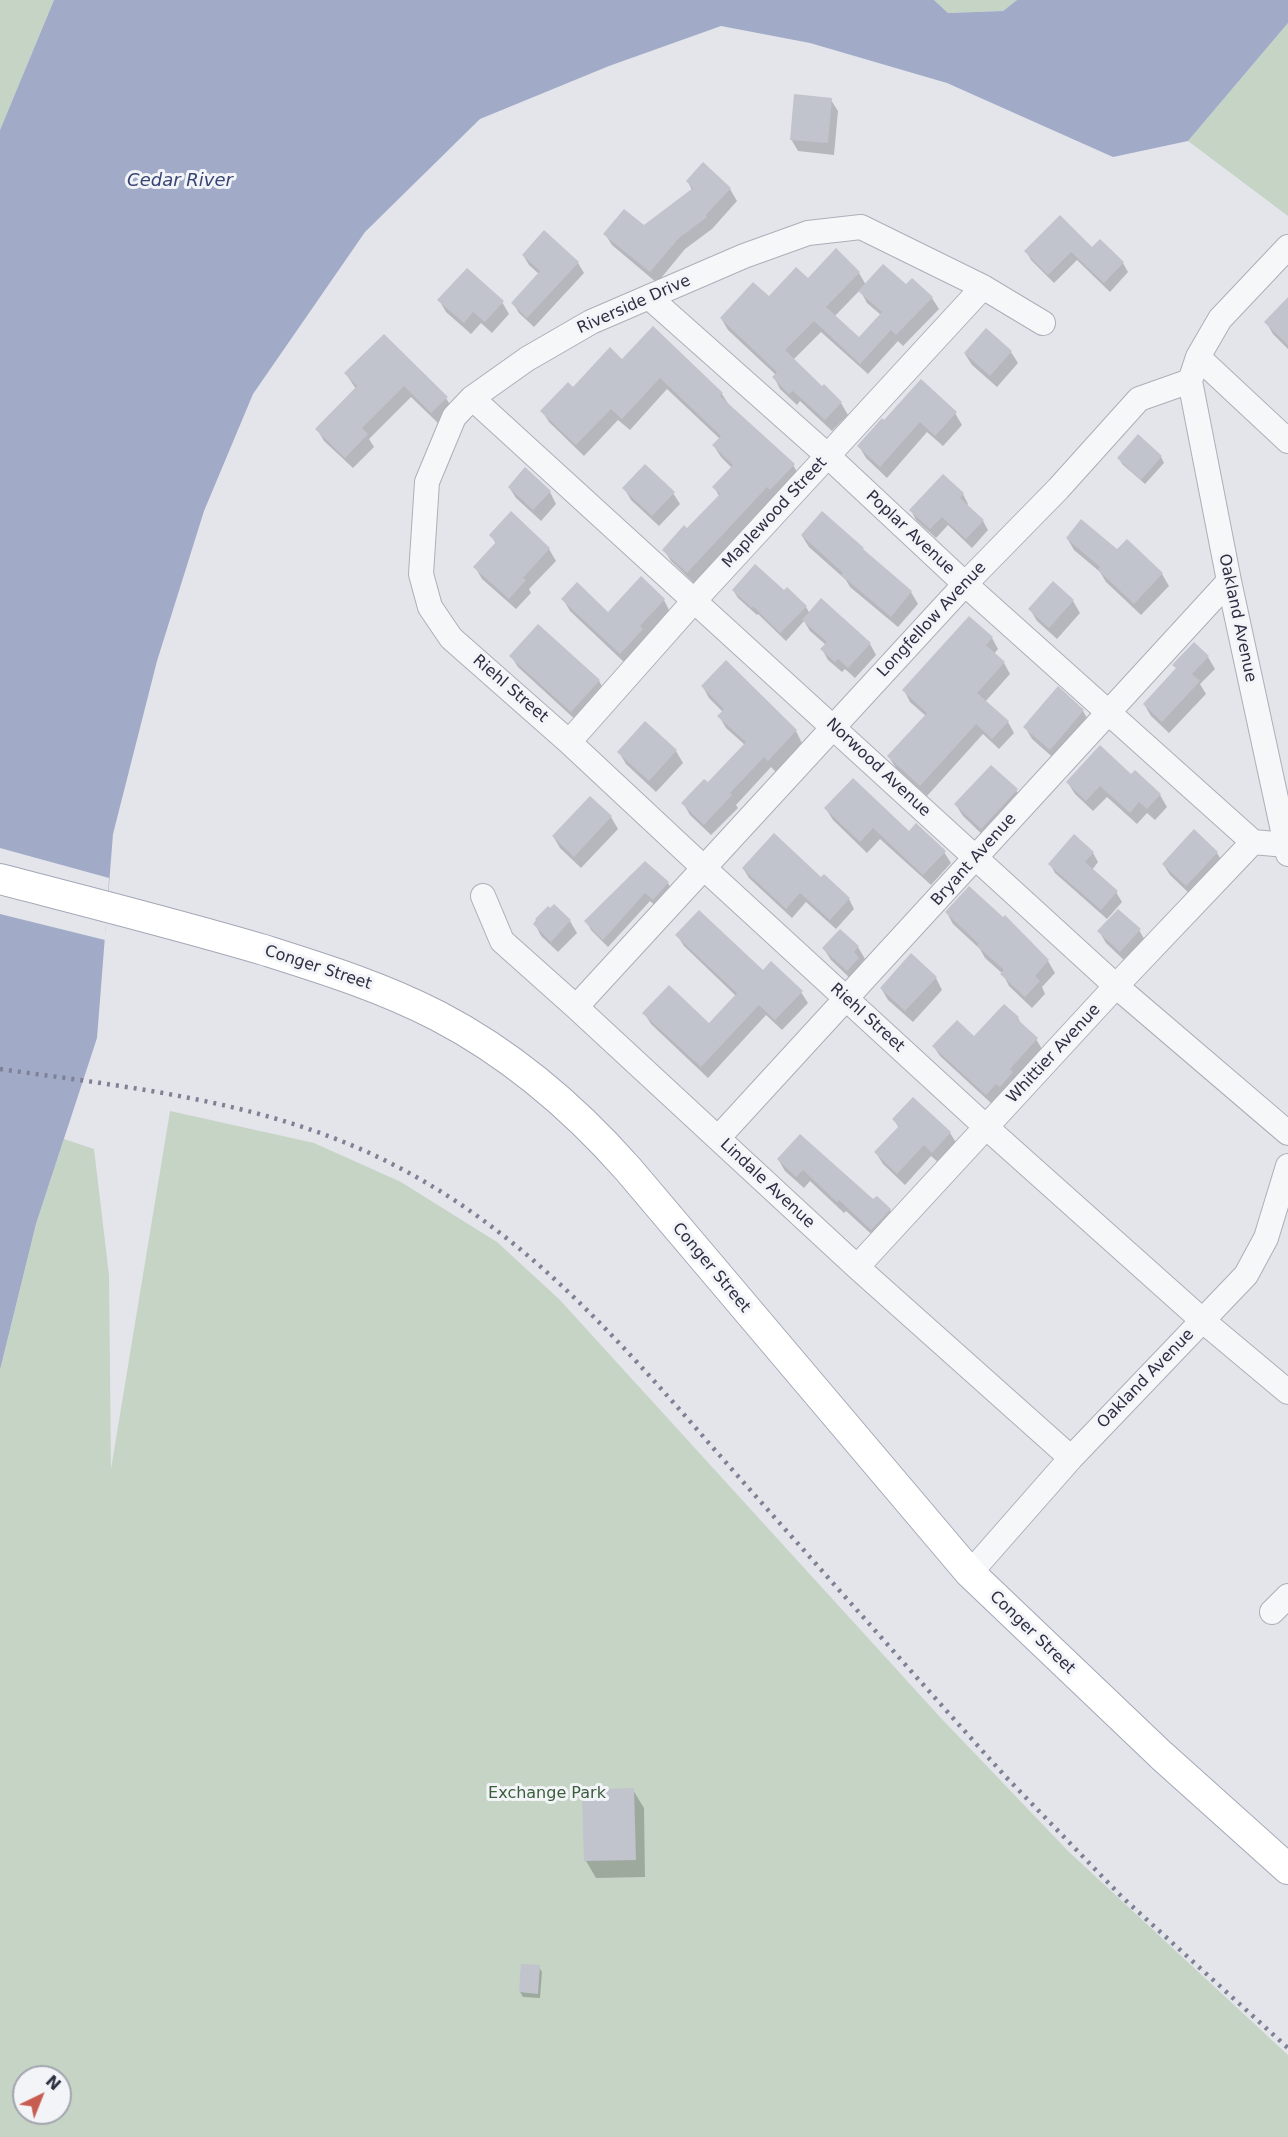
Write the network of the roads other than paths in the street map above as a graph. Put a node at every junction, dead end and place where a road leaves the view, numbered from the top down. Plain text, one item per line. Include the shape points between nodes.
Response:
1 (1288, 247) edge
2 (983, 287) junction
3 (649, 297) junction
4 (1043, 323) dead end
5 (1198, 357) junction
6 (1190, 381) junction
7 (472, 398) junction
8 (1288, 441) edge
9 (828, 456) junction
10 (1229, 581) junction
11 (965, 584) junction
12 (693, 602) junction
13 (452, 638) joint
14 (1108, 712) junction
15 (834, 727) junction
16 (569, 741) junction
17 (1252, 842) junction
18 (1287, 849) edge
19 (976, 858) junction
20 (705, 869) junction
21 (0, 879) edge
22 (483, 896) dead end
23 (1116, 986) junction
24 (846, 999) junction
25 (576, 1007) junction
26 (986, 1127) junction
27 (1288, 1133) edge
28 (718, 1138) junction
29 (1288, 1167) edge
30 (857, 1267) junction
31 (1202, 1320) junction
32 (1288, 1392) edge
33 (1071, 1458) junction
34 (970, 1573) junction
35 (1288, 1869) edge

1 - 5 street via 1220,319
2 - 3 street, Riverside Drive via 861,227 808,233
2 - 4 street, Riverside Drive
2 - 9 street, Maplewood Street
3 - 7 street, Riverside Drive via 591,322 527,359
3 - 9 street, Poplar Avenue
5 - 6 street
5 - 8 street
6 - 10 street, Oakland Avenue
6 - 11 street, Longfellow Avenue via 1138,399 1058,489
7 - 12 street, Norwood Avenue
7 - 13 street, Riverside Drive via 454,417 427,482 421,574 430,607
9 - 11 street, Poplar Avenue
9 - 12 street, Maplewood Street
10 - 14 street, Bryant Avenue
10 - 18 street, Oakland Avenue
11 - 14 street, Poplar Avenue
11 - 15 street, Longfellow Avenue
12 - 15 street, Norwood Avenue
12 - 16 street, Maplewood Street
13 - 16 street, Riehl Street
14 - 17 street, Poplar Avenue
14 - 19 street, Bryant Avenue
15 - 19 street, Norwood Avenue
15 - 20 street, Longfellow Avenue
16 - 20 street, Riehl Street
17 - 18 street
17 - 23 street, Whittier Avenue
19 - 23 street, Norwood Avenue
19 - 24 street, Bryant Avenue
20 - 24 street, Riehl Street
20 - 25 street, Longfellow Avenue
21 - 34 main road, Conger Street via 175,924 347,976 394,994 484,1042 549,1091 602,1140
22 - 25 street, Lindale Avenue via 502,941
23 - 26 street, Whittier Avenue
23 - 27 street, Norwood Avenue
24 - 26 street, Riehl Street
24 - 28 street, Bryant Avenue
25 - 28 street, Lindale Avenue
26 - 30 street, Whittier Avenue
26 - 31 street, Riehl Street
28 - 30 street, Lindale Avenue
29 - 31 street, Oakland Avenue via 1266,1238 1246,1275
30 - 33 street, Lindale Avenue
31 - 32 street, Riehl Street
31 - 33 street, Oakland Avenue
33 - 34 street, Oakland Avenue
34 - 35 main road, Conger Street via 1152,1747

